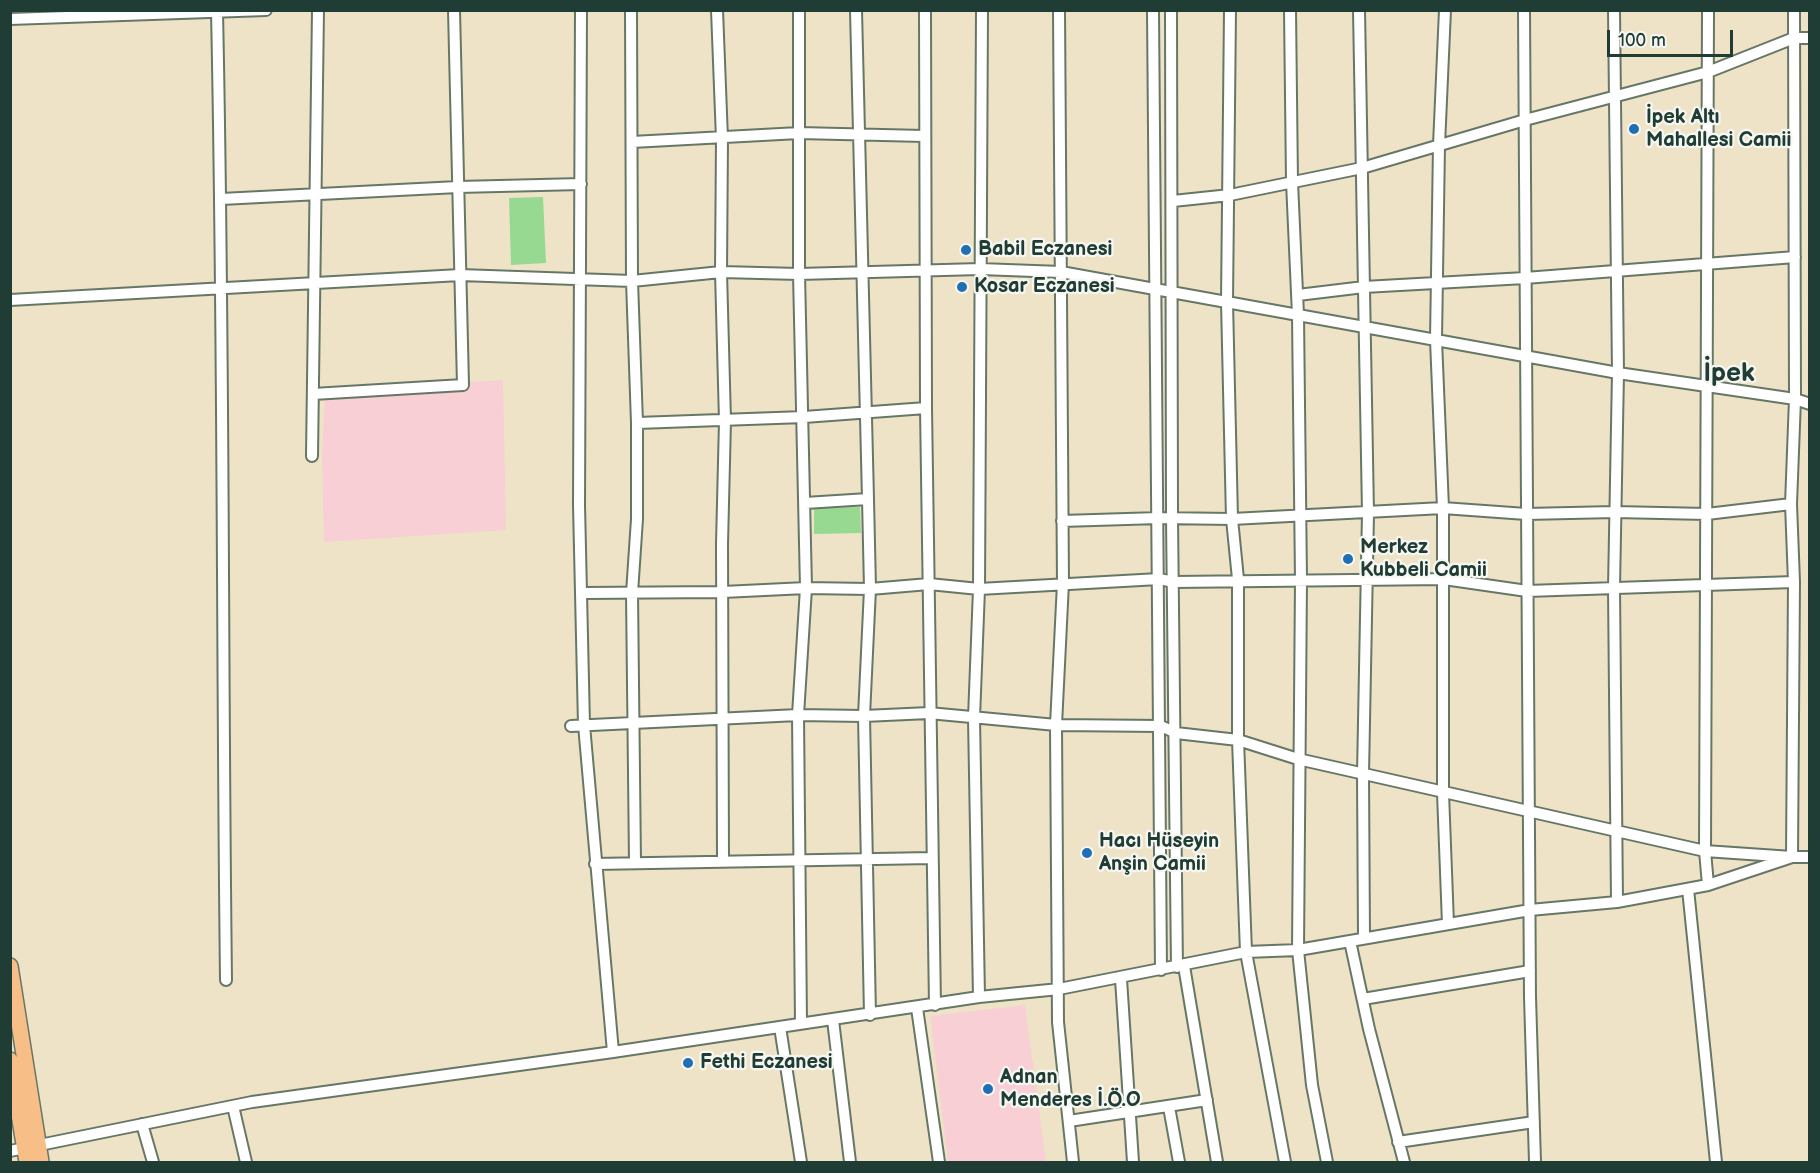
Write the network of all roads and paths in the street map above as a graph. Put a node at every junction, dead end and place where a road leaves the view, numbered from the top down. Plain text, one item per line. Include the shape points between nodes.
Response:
1 (266, 10) edge
2 (318, 10) edge
3 (454, 10) edge
4 (581, 10) edge
5 (631, 10) edge
6 (717, 10) edge
7 (799, 10) edge
8 (856, 10) edge
9 (925, 10) edge
10 (982, 10) edge
11 (1059, 10) edge
12 (1153, 10) edge
13 (1171, 10) edge
14 (1230, 10) edge
15 (1290, 10) edge
16 (1359, 10) edge
17 (1445, 10) edge
18 (1524, 10) edge
19 (1614, 10) edge
20 (1708, 10) edge
21 (1794, 10) edge
22 (217, 12) junction
23 (10, 19) edge
24 (1794, 38) junction
25 (1809, 38) edge
26 (1708, 72) junction
27 (1614, 98) junction
28 (1524, 120) junction
29 (799, 133) junction
30 (861, 135) junction
31 (924, 136) junction
32 (722, 139) junction
33 (632, 142) junction
34 (1439, 145) junction
35 (1362, 168) junction
36 (1292, 182) junction
37 (581, 184) junction
38 (458, 187) junction
39 (315, 194) junction
40 (1230, 195) junction
41 (221, 199) junction
42 (1173, 201) junction
43 (1795, 257) junction
44 (1707, 263) junction
45 (980, 269) junction
46 (925, 271) junction
47 (1616, 271) junction
48 (720, 272) junction
49 (861, 272) junction
50 (1061, 272) junction
51 (799, 274) junction
52 (460, 275) junction
53 (1525, 278) junction
54 (582, 279) junction
55 (632, 281) junction
56 (1437, 282) junction
57 (314, 283) junction
58 (1364, 287) junction
59 (223, 288) junction
60 (1157, 289) junction
61 (1171, 292) junction
62 (1298, 295) junction
63 (10, 300) edge
64 (1227, 302) junction
65 (1299, 315) junction
66 (1365, 327) junction
67 (1436, 340) junction
68 (1526, 356) junction
69 (1618, 373) junction
70 (1707, 386) junction
71 (313, 394) junction
72 (1795, 399) junction
73 (1809, 404) edge
74 (926, 408) junction
75 (867, 414) junction
76 (804, 417) junction
77 (725, 421) junction
78 (637, 423) junction
79 (312, 456) dead end
80 (868, 499) junction
81 (805, 503) junction
82 (1791, 504) junction
83 (1443, 508) junction
84 (1615, 512) junction
85 (1368, 513) junction
86 (1527, 514) junction
87 (1707, 514) junction
88 (1299, 516) junction
89 (1159, 518) junction
90 (1172, 518) junction
91 (1232, 519) junction
92 (1062, 521) junction
93 (1159, 579) junction
94 (1238, 579) junction
95 (1368, 579) junction
96 (1444, 579) junction
97 (1301, 580) junction
98 (1174, 582) junction
99 (1794, 582) junction
100 (1063, 583) junction
101 (929, 584) junction
102 (1708, 585) junction
103 (806, 588) junction
104 (1614, 588) junction
105 (870, 589) junction
106 (979, 589) junction
107 (1527, 591) junction
108 (723, 592) junction
109 (583, 593) junction
110 (633, 593) junction
111 (929, 713) junction
112 (798, 715) junction
113 (864, 716) junction
114 (974, 718) junction
115 (724, 720) junction
116 (633, 724) junction
117 (584, 725) junction
118 (1056, 725) junction
119 (571, 726) dead end
120 (1161, 726) junction
121 (1176, 733) junction
122 (1238, 740) junction
123 (1299, 759) junction
124 (1363, 774) junction
125 (1443, 793) junction
126 (1529, 813) junction
127 (1616, 832) junction
128 (1705, 851) junction
129 (1792, 857) junction
130 (1809, 857) edge
131 (932, 858) junction
132 (800, 860) junction
133 (867, 860) junction
134 (723, 861) junction
135 (635, 863) junction
136 (595, 864) junction
137 (1708, 885) junction
138 (1688, 889) junction
139 (1617, 902) junction
140 (1530, 910) junction
141 (1448, 924) junction
142 (1364, 938) junction
143 (1350, 940) junction
144 (1298, 950) junction
145 (1246, 952) junction
146 (10, 966) edge
147 (1180, 966) junction
148 (1161, 970) junction
149 (1530, 971) junction
150 (1121, 979) junction
151 (226, 980) dead end
152 (1059, 989) junction
153 (979, 997) junction
154 (1363, 999) junction
155 (934, 1005) junction
156 (917, 1008) junction
157 (870, 1015) junction
158 (833, 1020) junction
159 (801, 1023) junction
160 (780, 1027) junction
161 (613, 1052) junction
162 (10, 1060) edge
163 (1207, 1100) junction
164 (233, 1106) junction
165 (1169, 1107) junction
166 (1130, 1112) junction
167 (1069, 1121) junction
168 (1534, 1122) junction
169 (142, 1124) junction
170 (1398, 1142) junction
171 (25, 1151) edge
172 (41, 1162) edge
173 (153, 1162) edge
174 (246, 1162) edge
175 (801, 1162) edge
176 (850, 1162) edge
177 (939, 1162) edge
178 (1073, 1162) edge
179 (1133, 1162) edge
180 (1179, 1162) edge
181 (1217, 1162) edge
182 (1285, 1162) edge
183 (1327, 1162) edge
184 (1404, 1162) edge
185 (1535, 1162) edge
186 (1716, 1162) edge

1 - 22 street
2 - 39 street
3 - 38 street
4 - 37 street
5 - 33 street
6 - 32 street
7 - 29 street
8 - 30 street
9 - 31 street
10 - 45 street
11 - 50 street
12 - 60 street
13 - 42 street
14 - 40 street
15 - 36 street
16 - 35 street
17 - 34 street
18 - 28 street
19 - 27 street
20 - 26 street
21 - 24 street
22 - 23 street
22 - 41 street
24 - 25 street
24 - 26 street
24 - 43 street
26 - 27 street
26 - 44 street
27 - 28 street
27 - 47 street
28 - 34 street
28 - 53 street
29 - 30 street
29 - 32 street
29 - 51 street
30 - 31 street
30 - 49 street
31 - 46 street
32 - 33 street
32 - 48 street
33 - 55 street
34 - 35 street
34 - 56 street
35 - 36 street
35 - 58 street
36 - 40 street
36 - 62 street
37 - 38 street
37 - 54 street
38 - 39 street
38 - 52 street
39 - 41 street
39 - 57 street
40 - 42 street
40 - 64 street
41 - 59 street
42 - 61 street
43 - 44 street
43 - 72 street
44 - 47 street
44 - 70 street
45 - 46 street
45 - 50 street
45 - 106 street
46 - 49 street
46 - 74 street
47 - 53 street
47 - 69 street
48 - 51 street
48 - 55 street
48 - 77 street
49 - 51 street
49 - 75 street
50 - 60 street
50 - 92 street
51 - 76 street
52 - 54 street
52 - 57 street
52 - 71 street via 463,385
53 - 56 street
53 - 68 street
54 - 55 street
54 - 109 street via 579,505
55 - 78 street
56 - 58 street
56 - 67 street
57 - 59 street
57 - 71 street
58 - 62 street
58 - 66 street
59 - 63 street
59 - 151 street
60 - 61 street
60 - 89 street
61 - 64 street
61 - 90 street
62 - 65 street
64 - 65 street
64 - 91 street
65 - 66 street
65 - 88 street
66 - 67 street
66 - 85 street
67 - 68 street
67 - 83 street
68 - 69 street
68 - 86 street
69 - 70 street
69 - 84 street
70 - 72 street
70 - 87 street
71 - 79 street
72 - 73 street
72 - 82 street
74 - 75 street
74 - 101 street
75 - 76 street
75 - 80 street
76 - 77 street
76 - 81 street
77 - 78 street
77 - 108 street
78 - 110 street
80 - 81 street
80 - 105 street
81 - 103 street
82 - 87 street
82 - 99 street
83 - 85 street
83 - 86 street
83 - 96 street
84 - 86 street
84 - 87 street
84 - 104 street
85 - 88 street
85 - 95 street
86 - 107 street
87 - 102 street
88 - 91 street
88 - 97 street
89 - 90 street
89 - 92 street
89 - 93 street
90 - 91 street
90 - 98 street
91 - 94 street
92 - 100 street
93 - 98 street
93 - 100 street
93 - 120 street
94 - 97 street
94 - 98 street
94 - 122 street
95 - 96 street
95 - 97 street
95 - 124 street
96 - 107 street
96 - 125 street
97 - 123 street
98 - 121 street
99 - 102 street
99 - 129 street
100 - 106 street
100 - 118 street
101 - 105 street
101 - 106 street
101 - 111 street
102 - 104 street
102 - 128 street
103 - 105 street
103 - 108 street
103 - 112 street
104 - 107 street
104 - 127 street
105 - 113 street
106 - 114 street
107 - 126 street
108 - 110 street
108 - 115 street
109 - 110 street
109 - 117 street
110 - 116 street
111 - 113 street
111 - 114 street
111 - 131 street
112 - 113 street
112 - 115 street
112 - 132 street
113 - 133 street
114 - 118 street
114 - 153 street
115 - 116 street
115 - 134 street
116 - 117 street
116 - 135 street
117 - 119 street
117 - 136 street
118 - 120 street
118 - 152 street
120 - 121 street
120 - 148 street
121 - 122 street
121 - 147 street
122 - 123 street
122 - 145 street
123 - 124 street
123 - 144 street
124 - 125 street
124 - 142 street
125 - 126 street
125 - 141 street
126 - 127 street
126 - 140 street
127 - 128 street
127 - 139 street
128 - 129 street
128 - 137 street
129 - 130 street
129 - 137 street
131 - 133 street
131 - 155 street
132 - 133 street
132 - 134 street
132 - 159 street
133 - 157 street
134 - 135 street
135 - 136 street
136 - 161 street
137 - 138 street
138 - 139 street
138 - 186 street
139 - 140 street
140 - 141 street
140 - 149 street
141 - 142 street
142 - 143 street
143 - 144 street
143 - 154 street
144 - 145 street
144 - 183 street via 1312,1085
145 - 147 street
145 - 182 street
146 - 171 highway
147 - 148 street
147 - 163 street
148 - 150 street
149 - 154 street
149 - 168 street
150 - 152 street
150 - 166 street
152 - 153 street
152 - 167 street via 1058,1022
153 - 155 street
154 - 170 street
155 - 156 street
156 - 157 street
156 - 177 street
157 - 158 street
158 - 159 street
158 - 176 street
159 - 160 street
160 - 161 street
160 - 175 street
161 - 164 street
162 - 171 highway
163 - 165 street
163 - 181 street
164 - 169 street
164 - 174 street
165 - 166 street
165 - 180 street
166 - 167 street
166 - 179 street
167 - 178 street
168 - 170 street
168 - 185 street
169 - 171 street
169 - 173 street
170 - 184 street
171 - 172 highway

